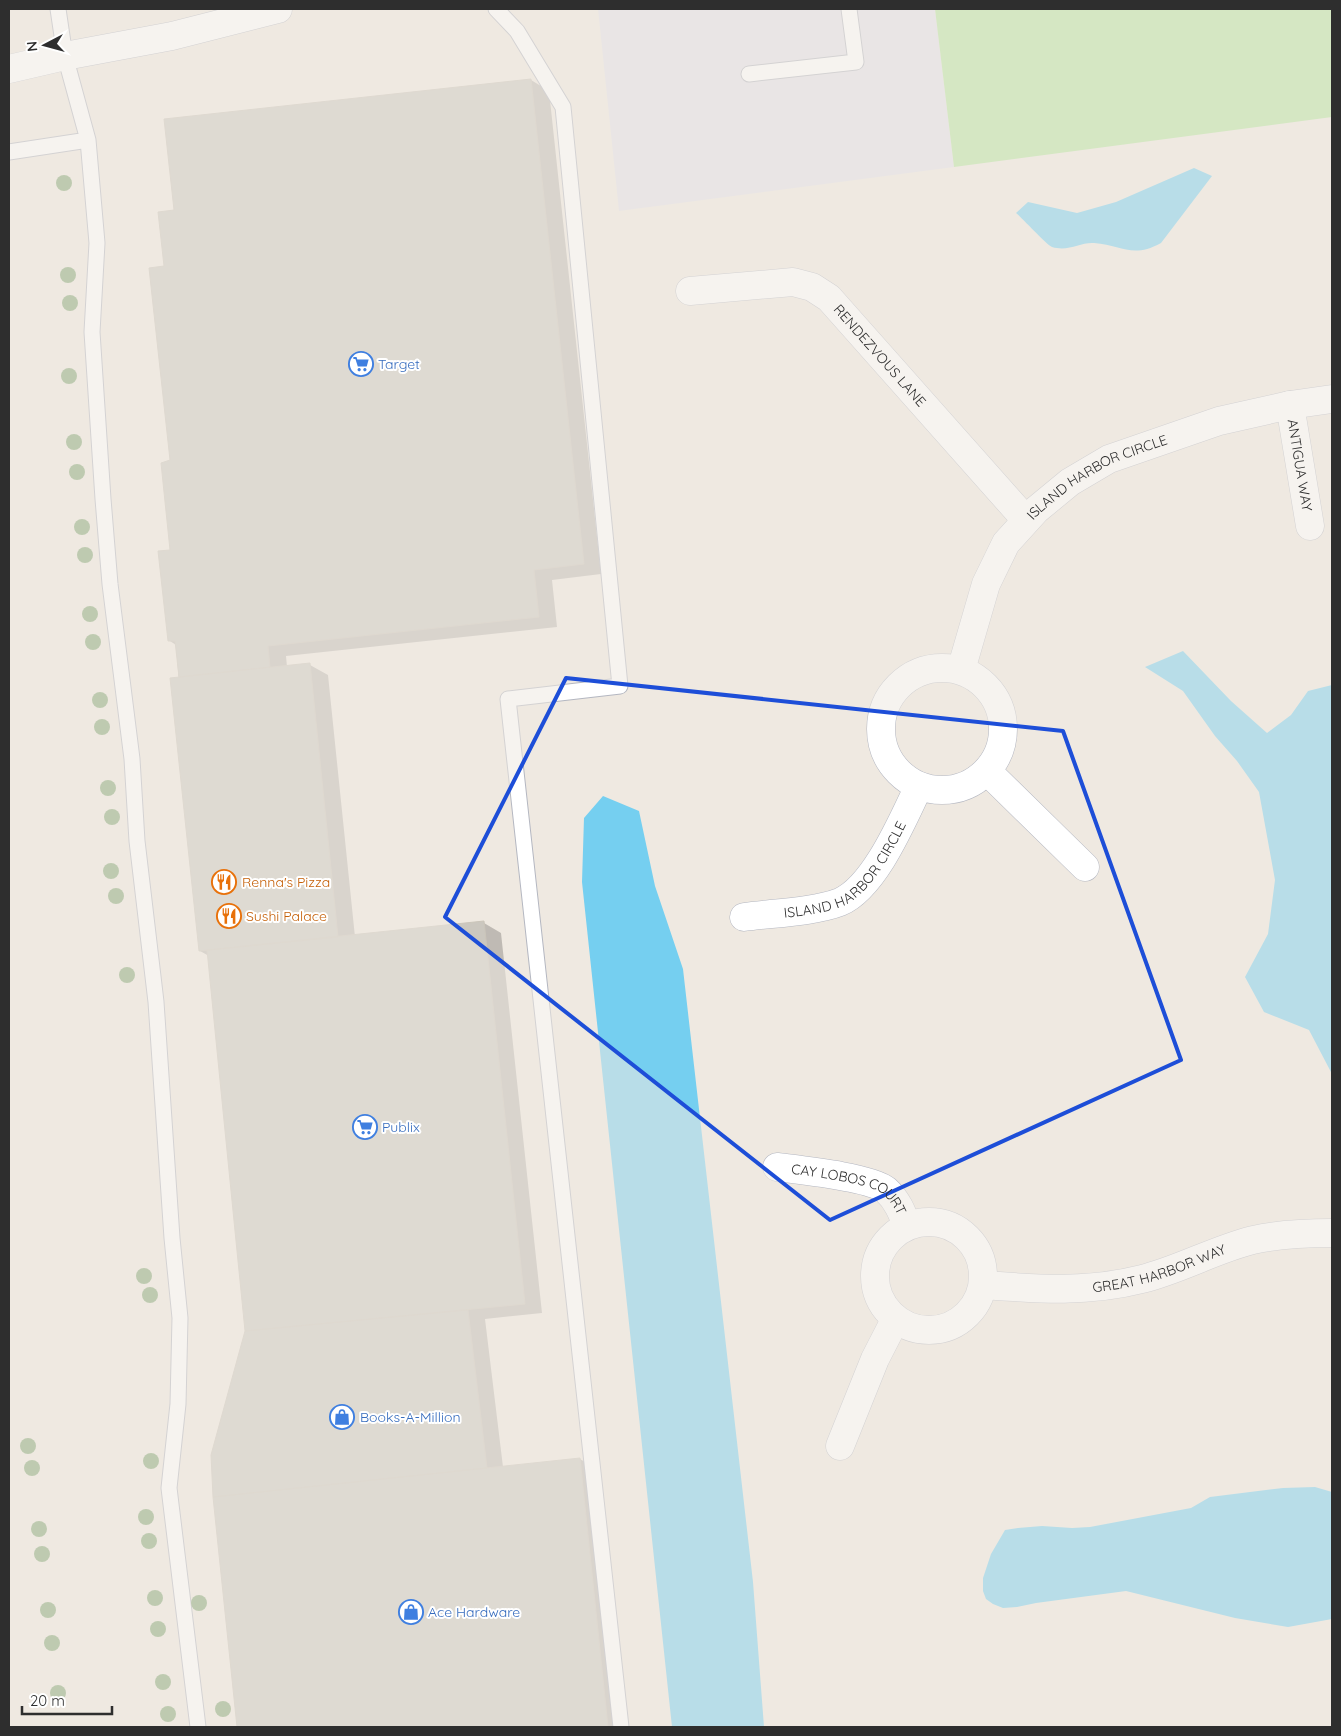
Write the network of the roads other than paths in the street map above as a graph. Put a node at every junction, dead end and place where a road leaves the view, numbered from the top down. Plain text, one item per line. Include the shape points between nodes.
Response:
1 (58, 9) edge
2 (278, 9) edge
3 (496, 9) edge
4 (849, 9) edge
5 (65, 56) junction
6 (9, 69) edge
7 (748, 74) dead end
8 (88, 140) junction
9 (9, 152) edge
10 (690, 291) dead end
11 (1332, 399) edge
12 (1290, 405) junction
13 (1026, 520) junction
14 (1310, 526) dead end
15 (961, 670) junction
16 (987, 771) junction
17 (919, 786) junction
18 (1085, 867) dead end
19 (744, 917) dead end
20 (777, 1167) dead end
21 (908, 1226) junction
22 (1332, 1233) edge
23 (983, 1285) junction
24 (895, 1320) junction
25 (840, 1446) dead end
26 (198, 1727) edge
27 (621, 1727) edge

1 - 5 lane
2 - 5 street via 172,36
3 - 27 lane via 517,31 563,107 620,686 508,699
4 - 7 lane via 856,62
5 - 6 street
5 - 8 lane
8 - 9 lane
8 - 26 lane via 97,243 92,332 106,538 156,1002 180,1318 178,1404 169,1488
10 - 13 street, RENDEZVOUS LANE via 793,282 812,287 829,298
11 - 12 street, ISLAND HARBOR CIRCLE
12 - 13 street, ISLAND HARBOR CIRCLE via 1219,420 1109,459 1070,482
12 - 14 street, ANTIGUA WAY
13 - 15 street, ISLAND HARBOR CIRCLE via 1006,543 986,584
15 - 16 street via 982,681 996,699 1003,716 1003,740
15 - 17 street via 940,667 918,672 900,684 886,703 881,725 884,747 894,766
16 - 17 street via 971,783 952,790
16 - 18 street
17 - 19 street, ISLAND HARBOR CIRCLE via 889,847 862,886 841,901 821,907
20 - 21 street, CAY LOBOS COURT via 867,1181 885,1189 898,1202
21 - 23 street via 926,1222 945,1224 963,1233 975,1247 982,1264
21 - 24 street via 892,1236 879,1252 874,1273 877,1293
22 - 23 street, GREAT HARBOR WAY via 1300,1233 1252,1240 1143,1279 1101,1287 1056,1290
23 - 24 street via 968,1315 952,1326 932,1331 912,1329
24 - 25 street via 875,1359

